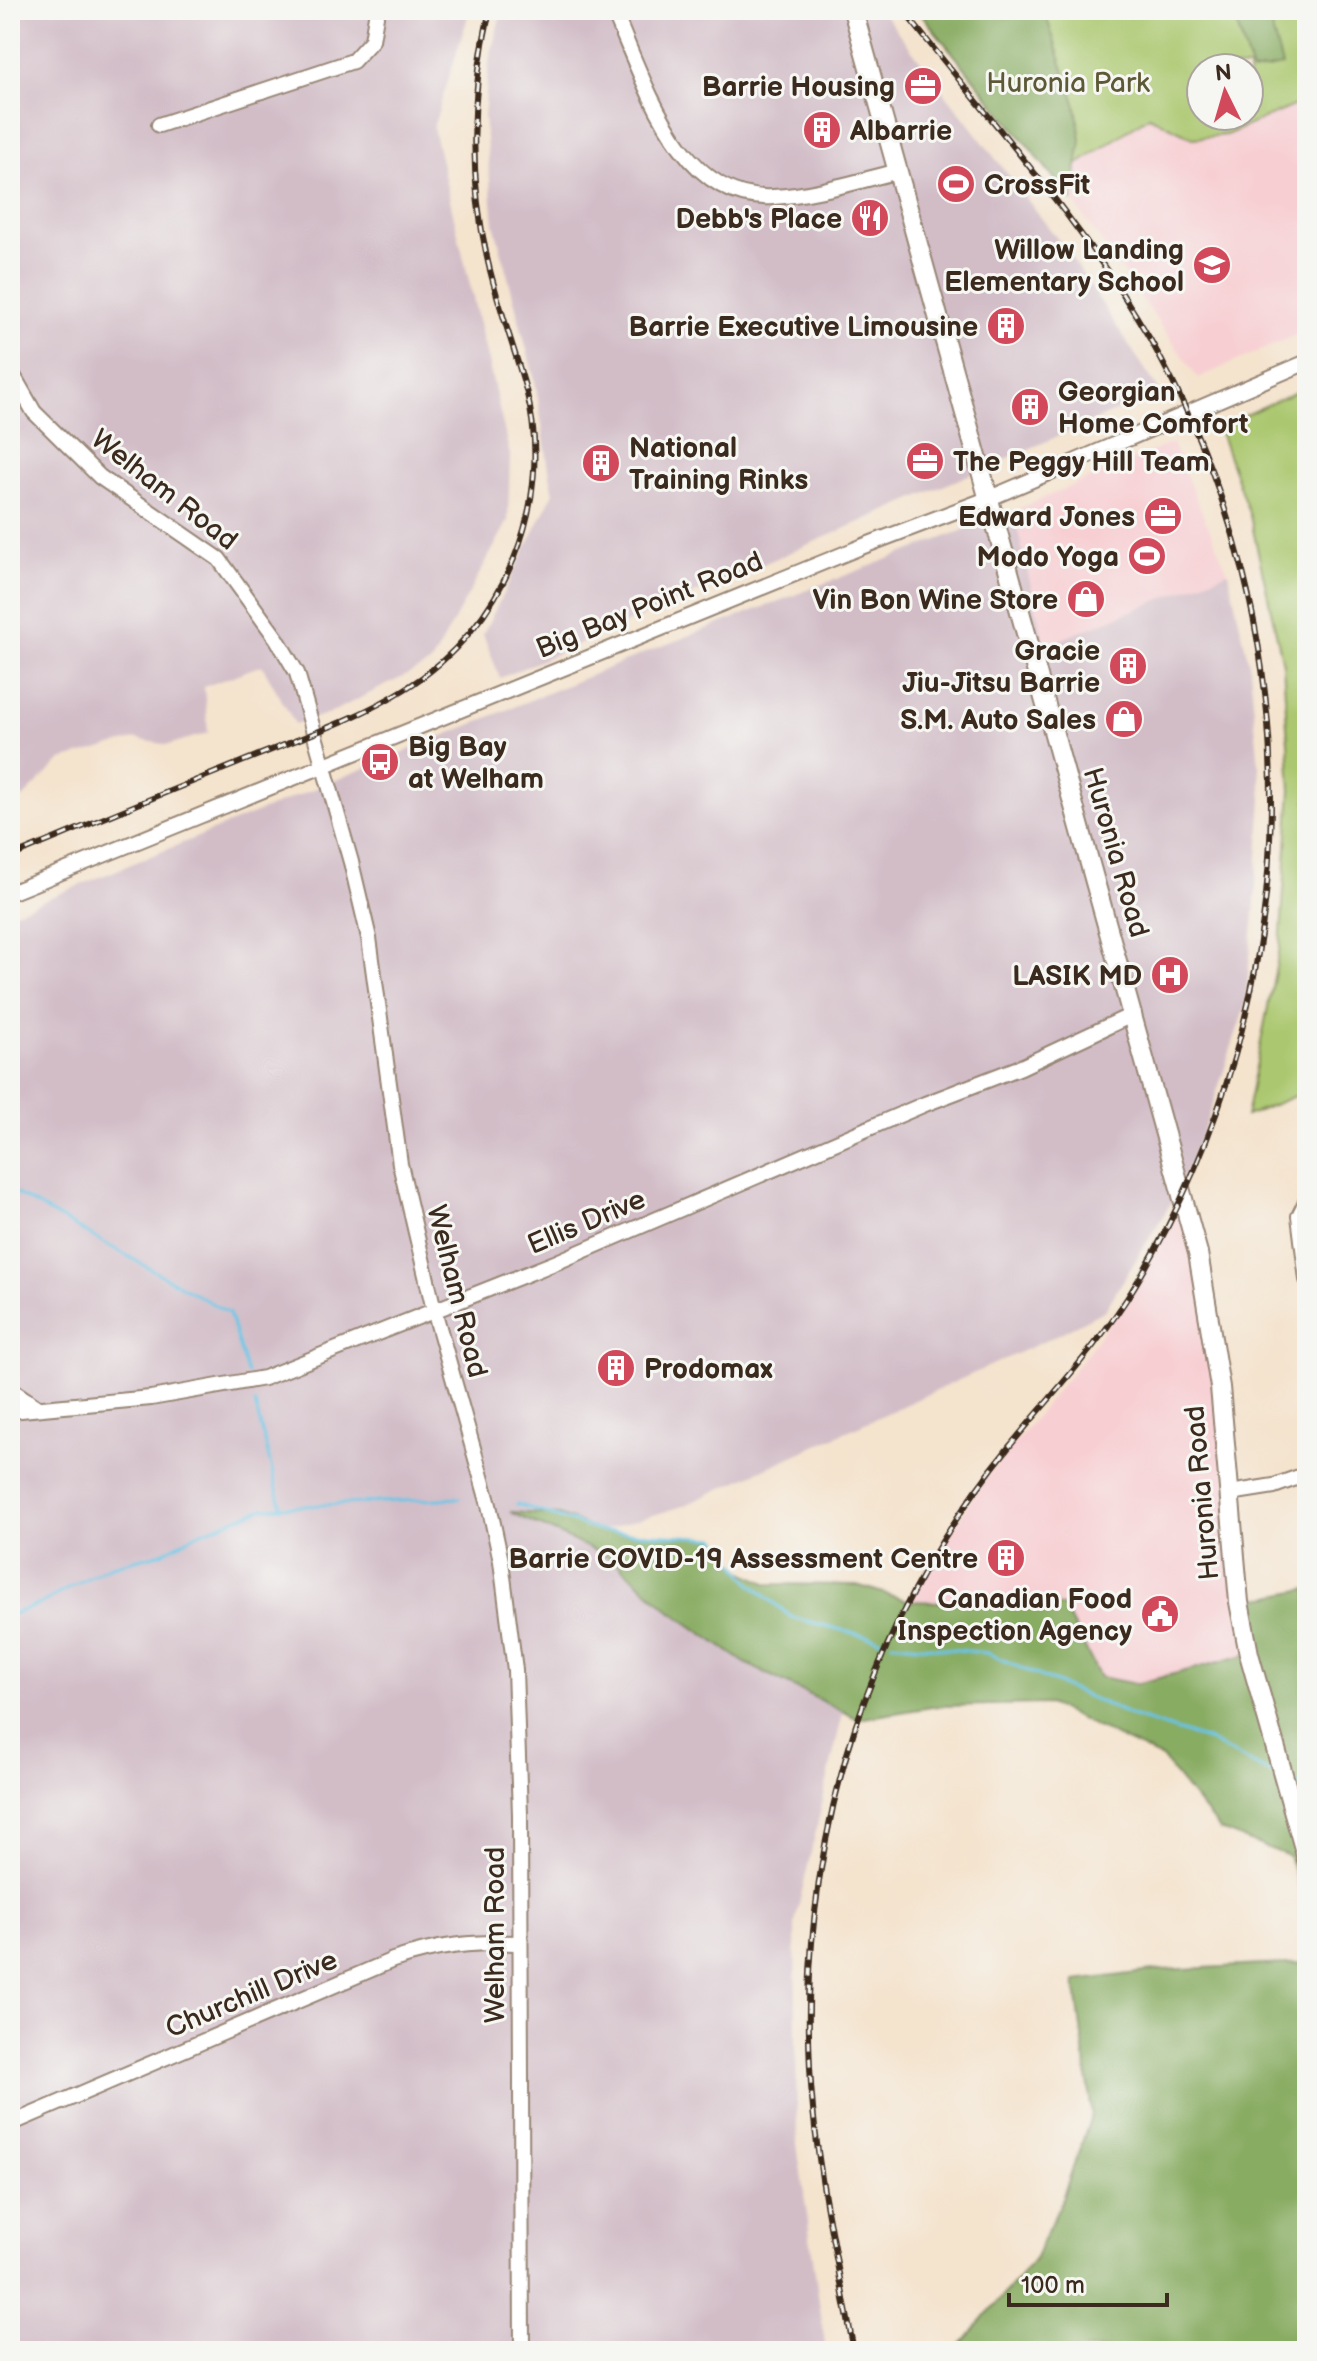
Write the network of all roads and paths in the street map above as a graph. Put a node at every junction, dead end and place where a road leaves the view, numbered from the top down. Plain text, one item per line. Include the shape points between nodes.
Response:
1 (377, 10) edge
2 (613, 10) edge
3 (853, 10) edge
4 (159, 125) dead end
5 (899, 171) junction
6 (1307, 362) edge
7 (10, 370) edge
8 (990, 498) junction
9 (322, 764) junction
10 (10, 893) edge
11 (1134, 1014) junction
12 (1307, 1200) edge
13 (1307, 1280) edge
14 (434, 1310) junction
15 (10, 1389) edge
16 (38, 1408) junction
17 (10, 1411) edge
18 (1307, 1474) edge
19 (1230, 1493) junction
20 (1307, 1859) edge
21 (520, 1943) junction
22 (10, 2124) edge
23 (522, 2351) edge

1 - 4 street via 372,40 353,61
2 - 5 street via 672,138 697,170 730,191 770,198
3 - 5 main road, Huronia Road
5 - 8 main road, Huronia Road
6 - 8 street, Big Bay Point Road
7 - 9 street, Welham Road via 34,412 100,477 219,559 297,673
8 - 9 street, Big Bay Point Road
8 - 11 main road, Huronia Road
9 - 10 street, Big Bay Point Road
9 - 14 street, Welham Road via 369,938 400,1164
11 - 14 street, Ellis Drive via 1021,1067
11 - 19 main road, Huronia Road via 1198,1253 1220,1387
12 - 13 street via 1299,1216
14 - 16 street, Ellis Drive via 264,1378 151,1398
14 - 21 street, Welham Road via 501,1561 515,1682
15 - 16 street
16 - 17 street, Ellis Drive
18 - 19 street
19 - 20 main road, Huronia Road via 1249,1654
21 - 22 street, Churchill Drive via 436,1946 393,1960
21 - 23 street, Welham Road

